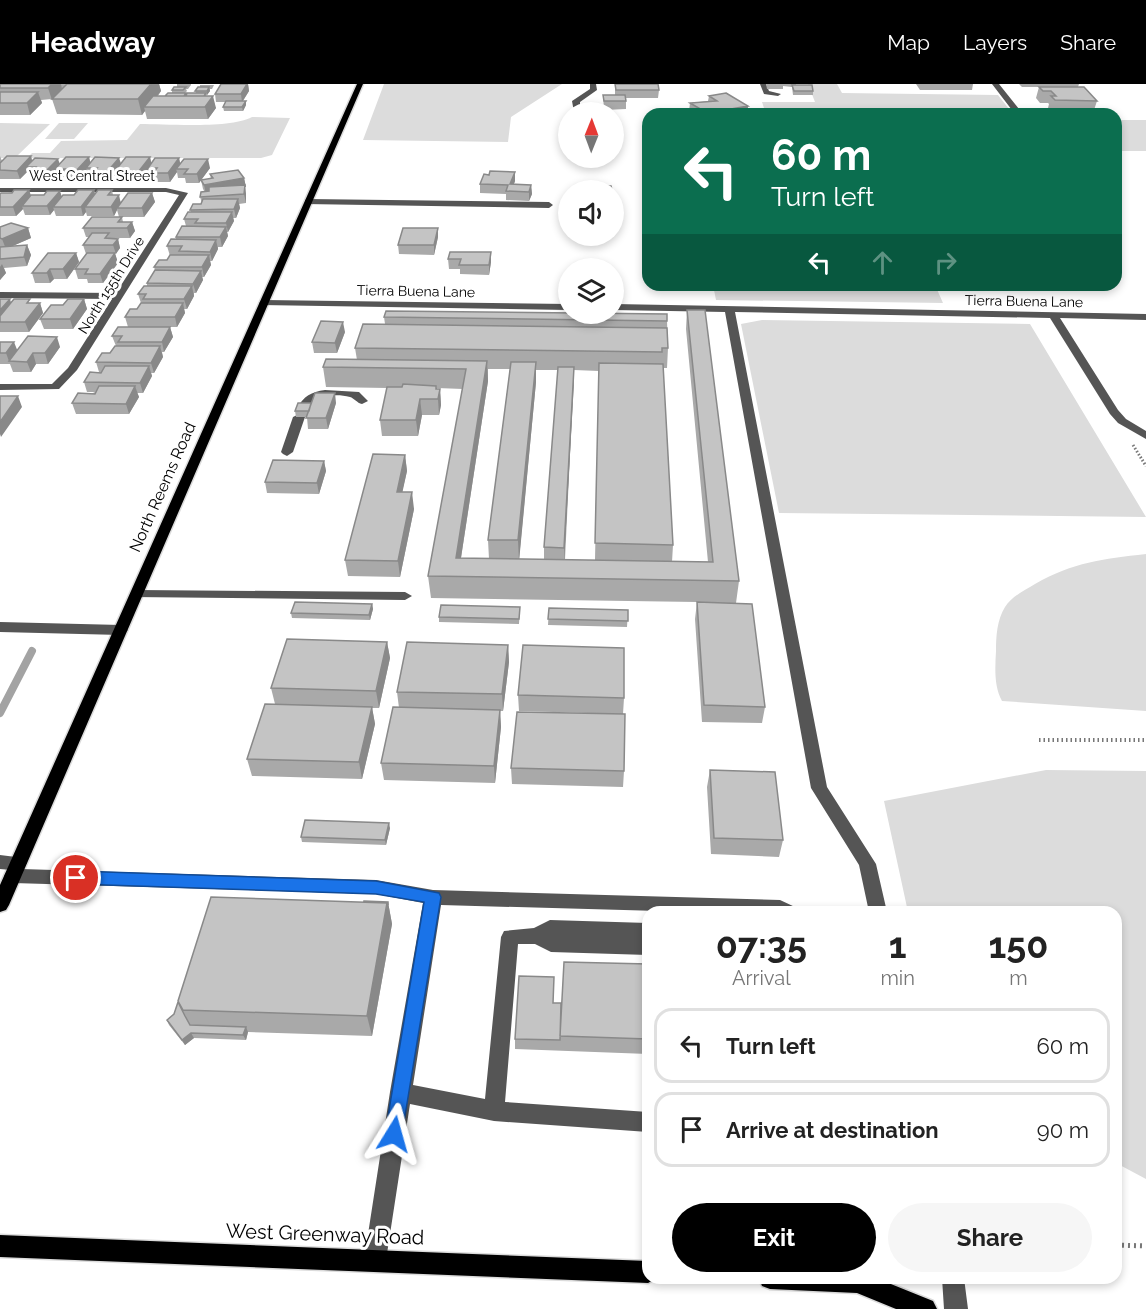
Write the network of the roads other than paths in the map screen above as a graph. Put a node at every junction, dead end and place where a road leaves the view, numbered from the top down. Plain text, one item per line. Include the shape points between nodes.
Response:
1 (360, 84) edge
2 (593, 84) edge
3 (763, 84) edge
4 (995, 84) edge
5 (778, 94) dead end
6 (576, 102) edge
7 (1013, 108) edge
8 (0, 190) edge
9 (184, 193) joint
10 (308, 202) junction
11 (549, 205) dead end
12 (0, 295) edge
13 (120, 296) junction
14 (264, 303) junction
15 (558, 307) edge
16 (624, 308) edge
17 (729, 309) junction
18 (1053, 315) junction
19 (1146, 317) edge
20 (0, 387) edge
21 (362, 401) dead end
22 (1142, 441) edge
23 (287, 452) dead end
24 (137, 594) junction
25 (405, 596) dead end
26 (0, 627) edge
27 (121, 630) junction
28 (10, 867) edge
29 (433, 897) junction
30 (0, 905) edge
31 (745, 906) edge
32 (877, 906) edge
33 (642, 931) edge
34 (537, 936) junction
35 (642, 947) edge
36 (400, 1092) junction
37 (494, 1111) junction
38 (642, 1122) edge
39 (0, 1246) edge
40 (375, 1260) junction
41 (642, 1272) edge
42 (862, 1284) edge
43 (954, 1284) edge
44 (925, 1309) edge
45 (956, 1309) edge

1 - 10 main road, North Reems Road
2 - 6 street via 594,90
3 - 5 street via 766,93
4 - 7 street
8 - 9 street, West Central Street
9 - 13 street, North 155th Drive
10 - 11 street
10 - 14 main road, North Reems Road
12 - 13 street
13 - 20 street, North 155th Drive via 72,370 55,387
14 - 15 street, Tierra Buena Lane
14 - 24 main road, North Reems Road
16 - 17 street, Tierra Buena Lane
17 - 18 street, Tierra Buena Lane
17 - 32 street via 819,789 867,864
18 - 19 street, Tierra Buena Lane
18 - 22 street via 1114,412
21 - 23 street via 355,394 314,395 305,402
24 - 25 street
24 - 27 main road, North Reems Road
26 - 27 street
27 - 28 main road, North Reems Road
28 - 29 street via 376,887
28 - 30 main road, North Reems Road
29 - 31 street
29 - 36 street
33 - 34 street via 550,928
34 - 35 street via 550,944
34 - 37 street via 510,937
36 - 37 street
36 - 40 street
37 - 38 street
39 - 40 main road, West Greenway Road
40 - 41 main road, West Greenway Road
42 - 44 main road
43 - 45 street

